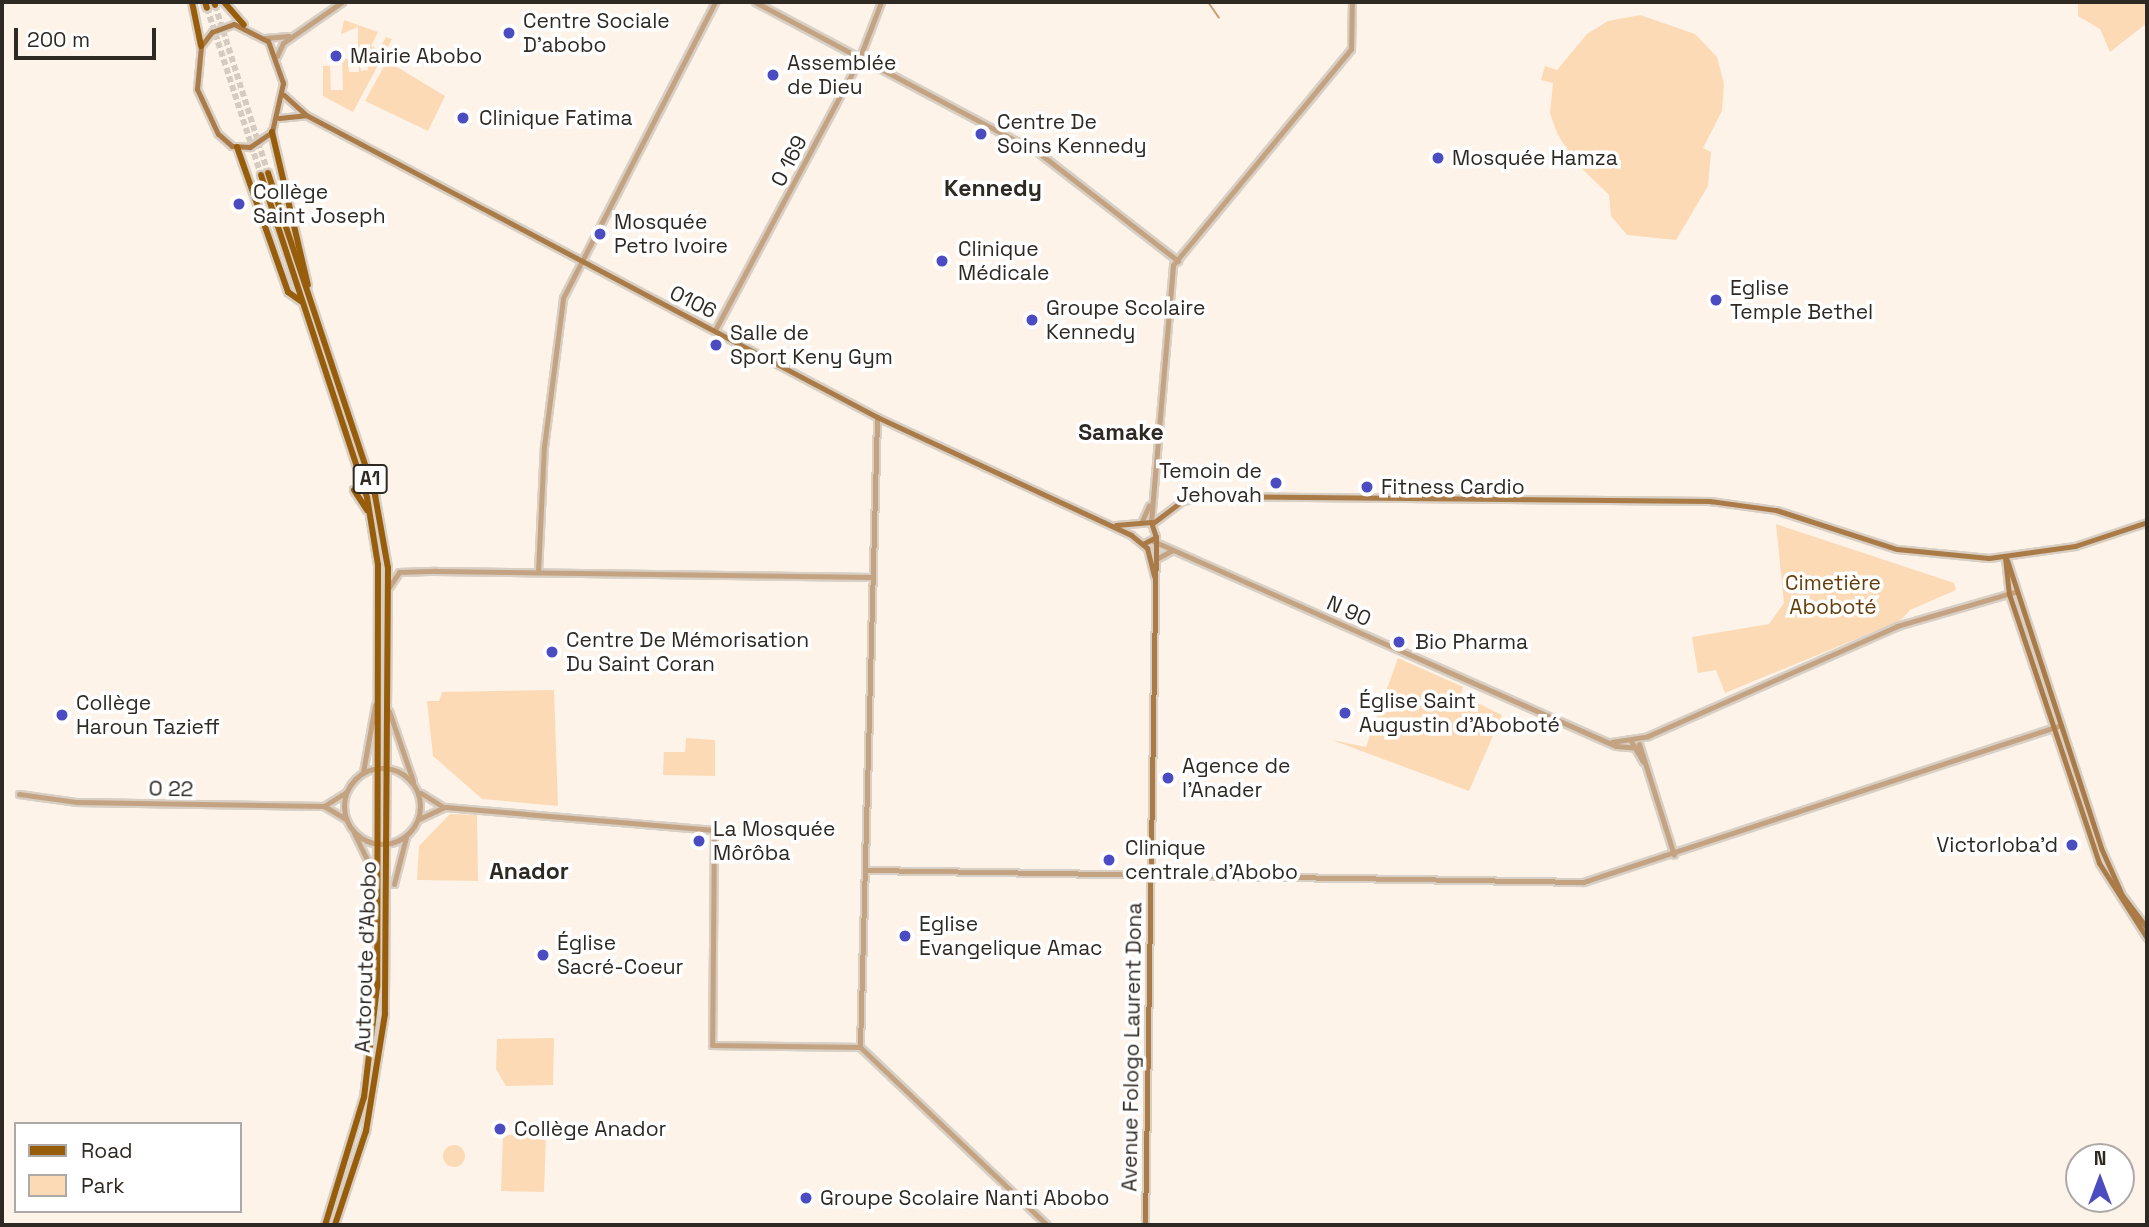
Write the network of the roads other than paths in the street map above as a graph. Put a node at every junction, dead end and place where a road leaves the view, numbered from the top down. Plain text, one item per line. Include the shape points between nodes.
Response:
1 (192, 2) edge
2 (224, 2) edge
3 (342, 2) edge
4 (715, 2) edge
5 (755, 2) edge
6 (881, 2) edge
7 (1352, 2) edge
8 (244, 25) junction
9 (293, 35) junction
10 (265, 38) junction
11 (201, 46) junction
12 (277, 56) junction
13 (859, 59) junction
14 (284, 95) junction
15 (306, 115) junction
16 (279, 118) junction
17 (272, 132) junction
18 (237, 147) junction
19 (579, 258) junction
20 (1178, 261) junction
21 (308, 290) junction
22 (301, 300) junction
23 (715, 330) junction
24 (877, 417) junction
25 (354, 490) dead end
26 (1151, 503) junction
27 (1165, 514) junction
28 (370, 515) junction
29 (2147, 522) edge
30 (1139, 523) junction
31 (1152, 523) junction
32 (1109, 524) junction
33 (1157, 530) junction
34 (1134, 537) junction
35 (1155, 540) junction
36 (1143, 544) junction
37 (1173, 550) junction
38 (2005, 558) junction
39 (1156, 559) junction
40 (538, 572) junction
41 (1154, 576) junction
42 (871, 577) junction
43 (388, 589) junction
44 (2012, 593) junction
45 (378, 692) junction
46 (389, 712) junction
47 (2059, 726) junction
48 (1647, 736) junction
49 (1634, 740) junction
50 (1609, 742) junction
51 (1640, 748) junction
52 (1632, 750) junction
53 (1643, 762) junction
54 (380, 767) junction
55 (390, 768) junction
56 (363, 772) junction
57 (416, 787) junction
58 (346, 792) junction
59 (19, 794) dead end
60 (324, 806) junction
61 (445, 807) junction
62 (346, 818) junction
63 (419, 820) junction
64 (353, 831) junction
65 (406, 836) junction
66 (378, 844) junction
67 (388, 844) junction
68 (1674, 855) junction
69 (869, 870) junction
70 (1151, 875) junction
71 (377, 881) junction
72 (394, 884) joint
73 (388, 907) junction
74 (2147, 928) edge
75 (2147, 938) edge
76 (860, 1047) junction
77 (325, 1225) edge
78 (335, 1225) edge
79 (1047, 1225) edge
80 (1145, 1225) edge

1 - 11 main road
2 - 8 main road
3 - 9 street
4 - 19 street
5 - 13 street
6 - 13 street, O 169
7 - 20 street via 1351,49
8 - 10 main road
8 - 11 main road via 218,29
9 - 10 street
9 - 12 street
10 - 12 main road
11 - 18 main road via 197,79 204,113
12 - 14 main road
13 - 20 street via 1039,153
13 - 23 street, O 169
14 - 15 main road, O106
14 - 16 main road
15 - 16 main road
15 - 19 main road, O106
16 - 17 main road
17 - 18 main road via 257,145
17 - 21 main road via 309,270
18 - 22 main road via 288,292
19 - 23 main road, O106
19 - 40 street via 557,332
20 - 26 street via 1170,274
21 - 22 main road, A1 via 265,174
21 - 43 main road, A1 via 375,495
22 - 28 main road, A1
23 - 24 main road, O106
24 - 32 main road, O106
24 - 42 street
25 - 28 main road
26 - 30 street
26 - 31 street
27 - 31 main road
27 - 33 main road
27 - 38 main road via 1205,496 1709,501 1776,510 1897,549
28 - 45 main road, A1 via 378,565
29 - 38 main road via 2076,546
30 - 31 main road
30 - 32 main road
30 - 34 main road
31 - 33 main road
32 - 34 main road, O106
33 - 35 main road
34 - 36 main road
35 - 36 main road
35 - 37 street, N 90
35 - 39 main road, Avenue Fologo Laurent Dona
36 - 41 main road, Avenue Fologo Laurent Dona
37 - 39 street
37 - 50 street, N 90
38 - 44 main road
39 - 41 main road, Avenue Fologo Laurent Dona
40 - 42 street
40 - 43 street via 399,572
41 - 70 main road, Avenue Fologo Laurent Dona
42 - 69 street
43 - 46 main road, A1
44 - 47 main road
44 - 48 street, N 90 via 1897,626
45 - 54 main road, A1
45 - 56 street
46 - 55 main road, A1
46 - 57 street
47 - 68 street
47 - 74 main road via 2107,863
47 - 75 main road via 2109,884
48 - 49 street, N 90
48 - 51 street
49 - 50 street, N 90
49 - 51 street
49 - 52 street
50 - 52 street, N 90
51 - 52 street
51 - 53 street
52 - 53 street
53 - 68 street
54 - 55 street
54 - 56 street
54 - 66 main road, Autoroute d'Abobo
55 - 57 street
55 - 67 main road, Autoroute d'Abobo
56 - 58 street
57 - 61 street
57 - 63 street
58 - 60 street
58 - 62 street
59 - 60 street, O 22 via 126,804
60 - 62 street
61 - 63 street
61 - 76 street via 714,830 712,1045
62 - 64 street
63 - 65 street
64 - 66 street
64 - 71 street
65 - 67 street
65 - 72 street
66 - 67 street
66 - 71 main road, Autoroute d'Abobo
67 - 73 main road, Autoroute d'Abobo
68 - 70 street via 1583,882
69 - 70 street
69 - 76 street
70 - 80 main road, Avenue Fologo Laurent Dona
71 - 77 main road, Autoroute d'Abobo via 371,1057 352,1152
72 - 73 main road
73 - 78 main road, Autoroute d'Abobo via 374,1098
76 - 79 street

